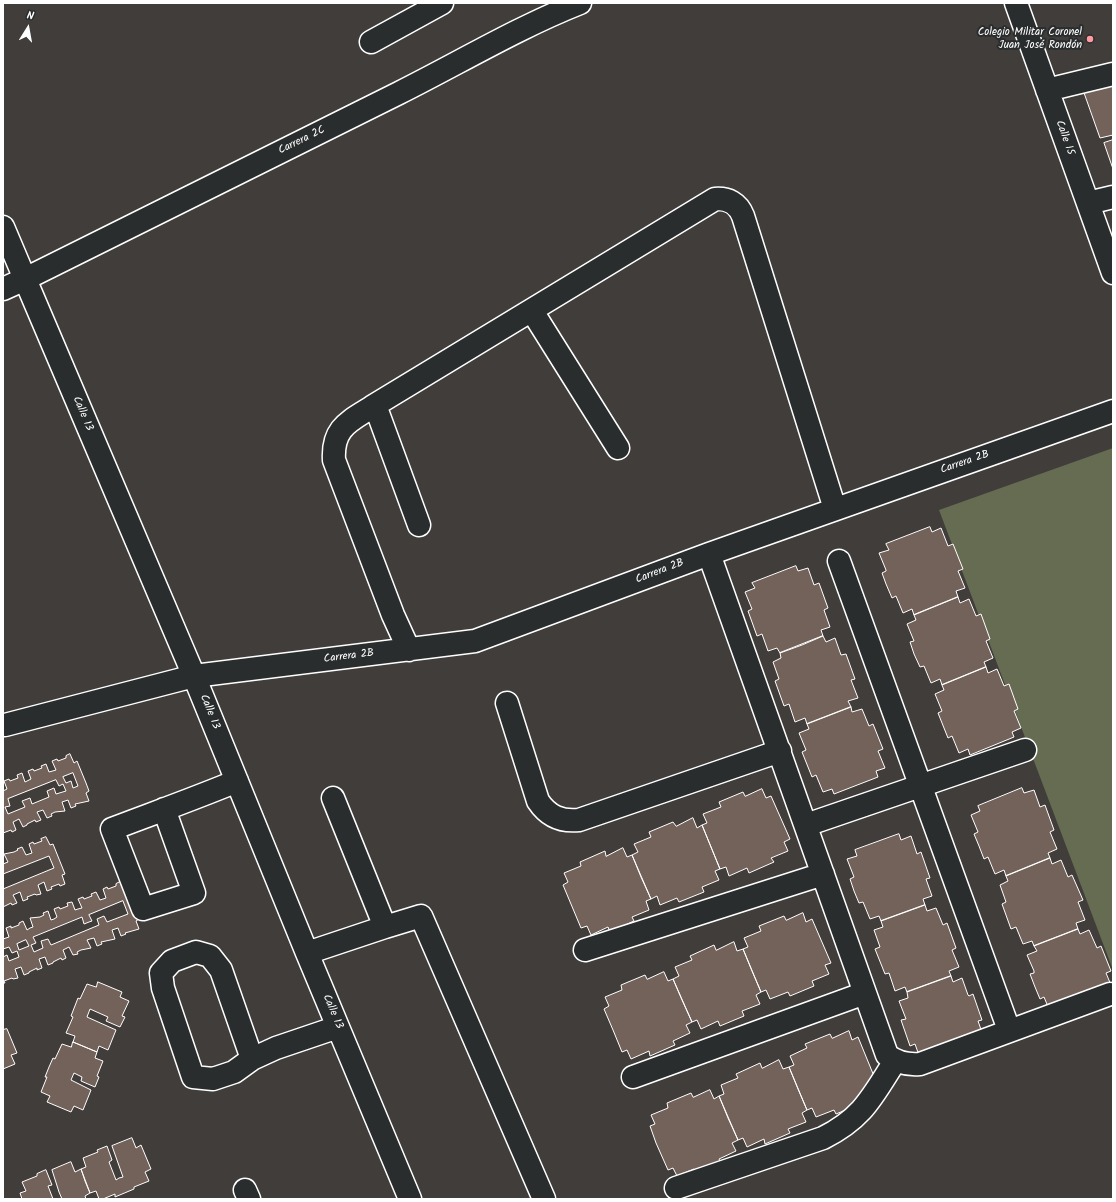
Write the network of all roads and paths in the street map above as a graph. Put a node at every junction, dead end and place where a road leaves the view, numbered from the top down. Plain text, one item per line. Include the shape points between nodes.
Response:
1 (442, 3) edge
2 (580, 3) edge
3 (1016, 3) edge
4 (554, 8) edge
5 (371, 42) dead end
6 (1113, 74) edge
7 (1047, 90) junction
8 (1113, 197) edge
9 (1088, 203) junction
10 (3, 227) edge
11 (1113, 273) edge
12 (25, 279) junction
13 (3, 289) edge
14 (532, 311) junction
15 (375, 405) junction
16 (1113, 411) edge
17 (618, 448) dead end
18 (835, 509) junction
19 (419, 525) dead end
20 (709, 554) junction
21 (839, 561) dead end
22 (409, 650) junction
23 (194, 676) junction
24 (507, 703) dead end
25 (5, 725) dead end
26 (1025, 750) dead end
27 (780, 751) junction
28 (237, 781) junction
29 (921, 786) junction
30 (333, 798) dead end
31 (164, 809) junction
32 (806, 825) junction
33 (823, 874) junction
34 (385, 926) junction
35 (585, 950) dead end
36 (307, 953) junction
37 (865, 993) junction
38 (1110, 994) dead end
39 (338, 1027) junction
40 (1010, 1030) junction
41 (252, 1059) junction
42 (895, 1061) junction
43 (633, 1077) dead end
44 (676, 1188) dead end
45 (405, 1197) edge
46 (544, 1199) edge

1 - 5 street
2 - 4 street, Carrera 2C
3 - 7 street, Calle 15
4 - 12 street, Carrera 2C via 410,88
6 - 7 street
7 - 9 street, Calle 15
8 - 9 street
9 - 11 street, Calle 15
10 - 12 street, Calle 13
12 - 13 street, Carrera 2C
12 - 23 street, Calle 13
14 - 15 street
14 - 17 street
14 - 18 street via 715,199 723,198 737,205 744,216
15 - 19 street
15 - 22 street via 342,428 335,441 334,460 393,615
16 - 18 street, Carrera 2B
18 - 20 street, Carrera 2B
20 - 22 street, Carrera 2B via 475,641
20 - 27 street
21 - 29 street
22 - 23 street, Carrera 2B
23 - 25 street, Carrera 2B
23 - 28 street, Calle 13
24 - 27 street via 538,801 549,814 563,821 579,820
26 - 29 street
27 - 32 street
28 - 31 street
28 - 36 street, Calle 13
29 - 32 street
29 - 40 street
30 - 34 street
31 - 31 street via 112,829 142,909 194,893
32 - 33 street
33 - 35 street
33 - 37 street
34 - 36 street
34 - 46 street via 421,916
36 - 39 street, Calle 13
37 - 42 street via 887,1055
37 - 43 street
38 - 40 street
39 - 41 street
39 - 45 street, Calle 13
40 - 42 street via 920,1064 903,1064
41 - 41 street via 221,970 210,956 196,952 172,961 161,973 163,988 193,1077 213,1079 234,1072
42 - 44 street via 861,1112 838,1131

